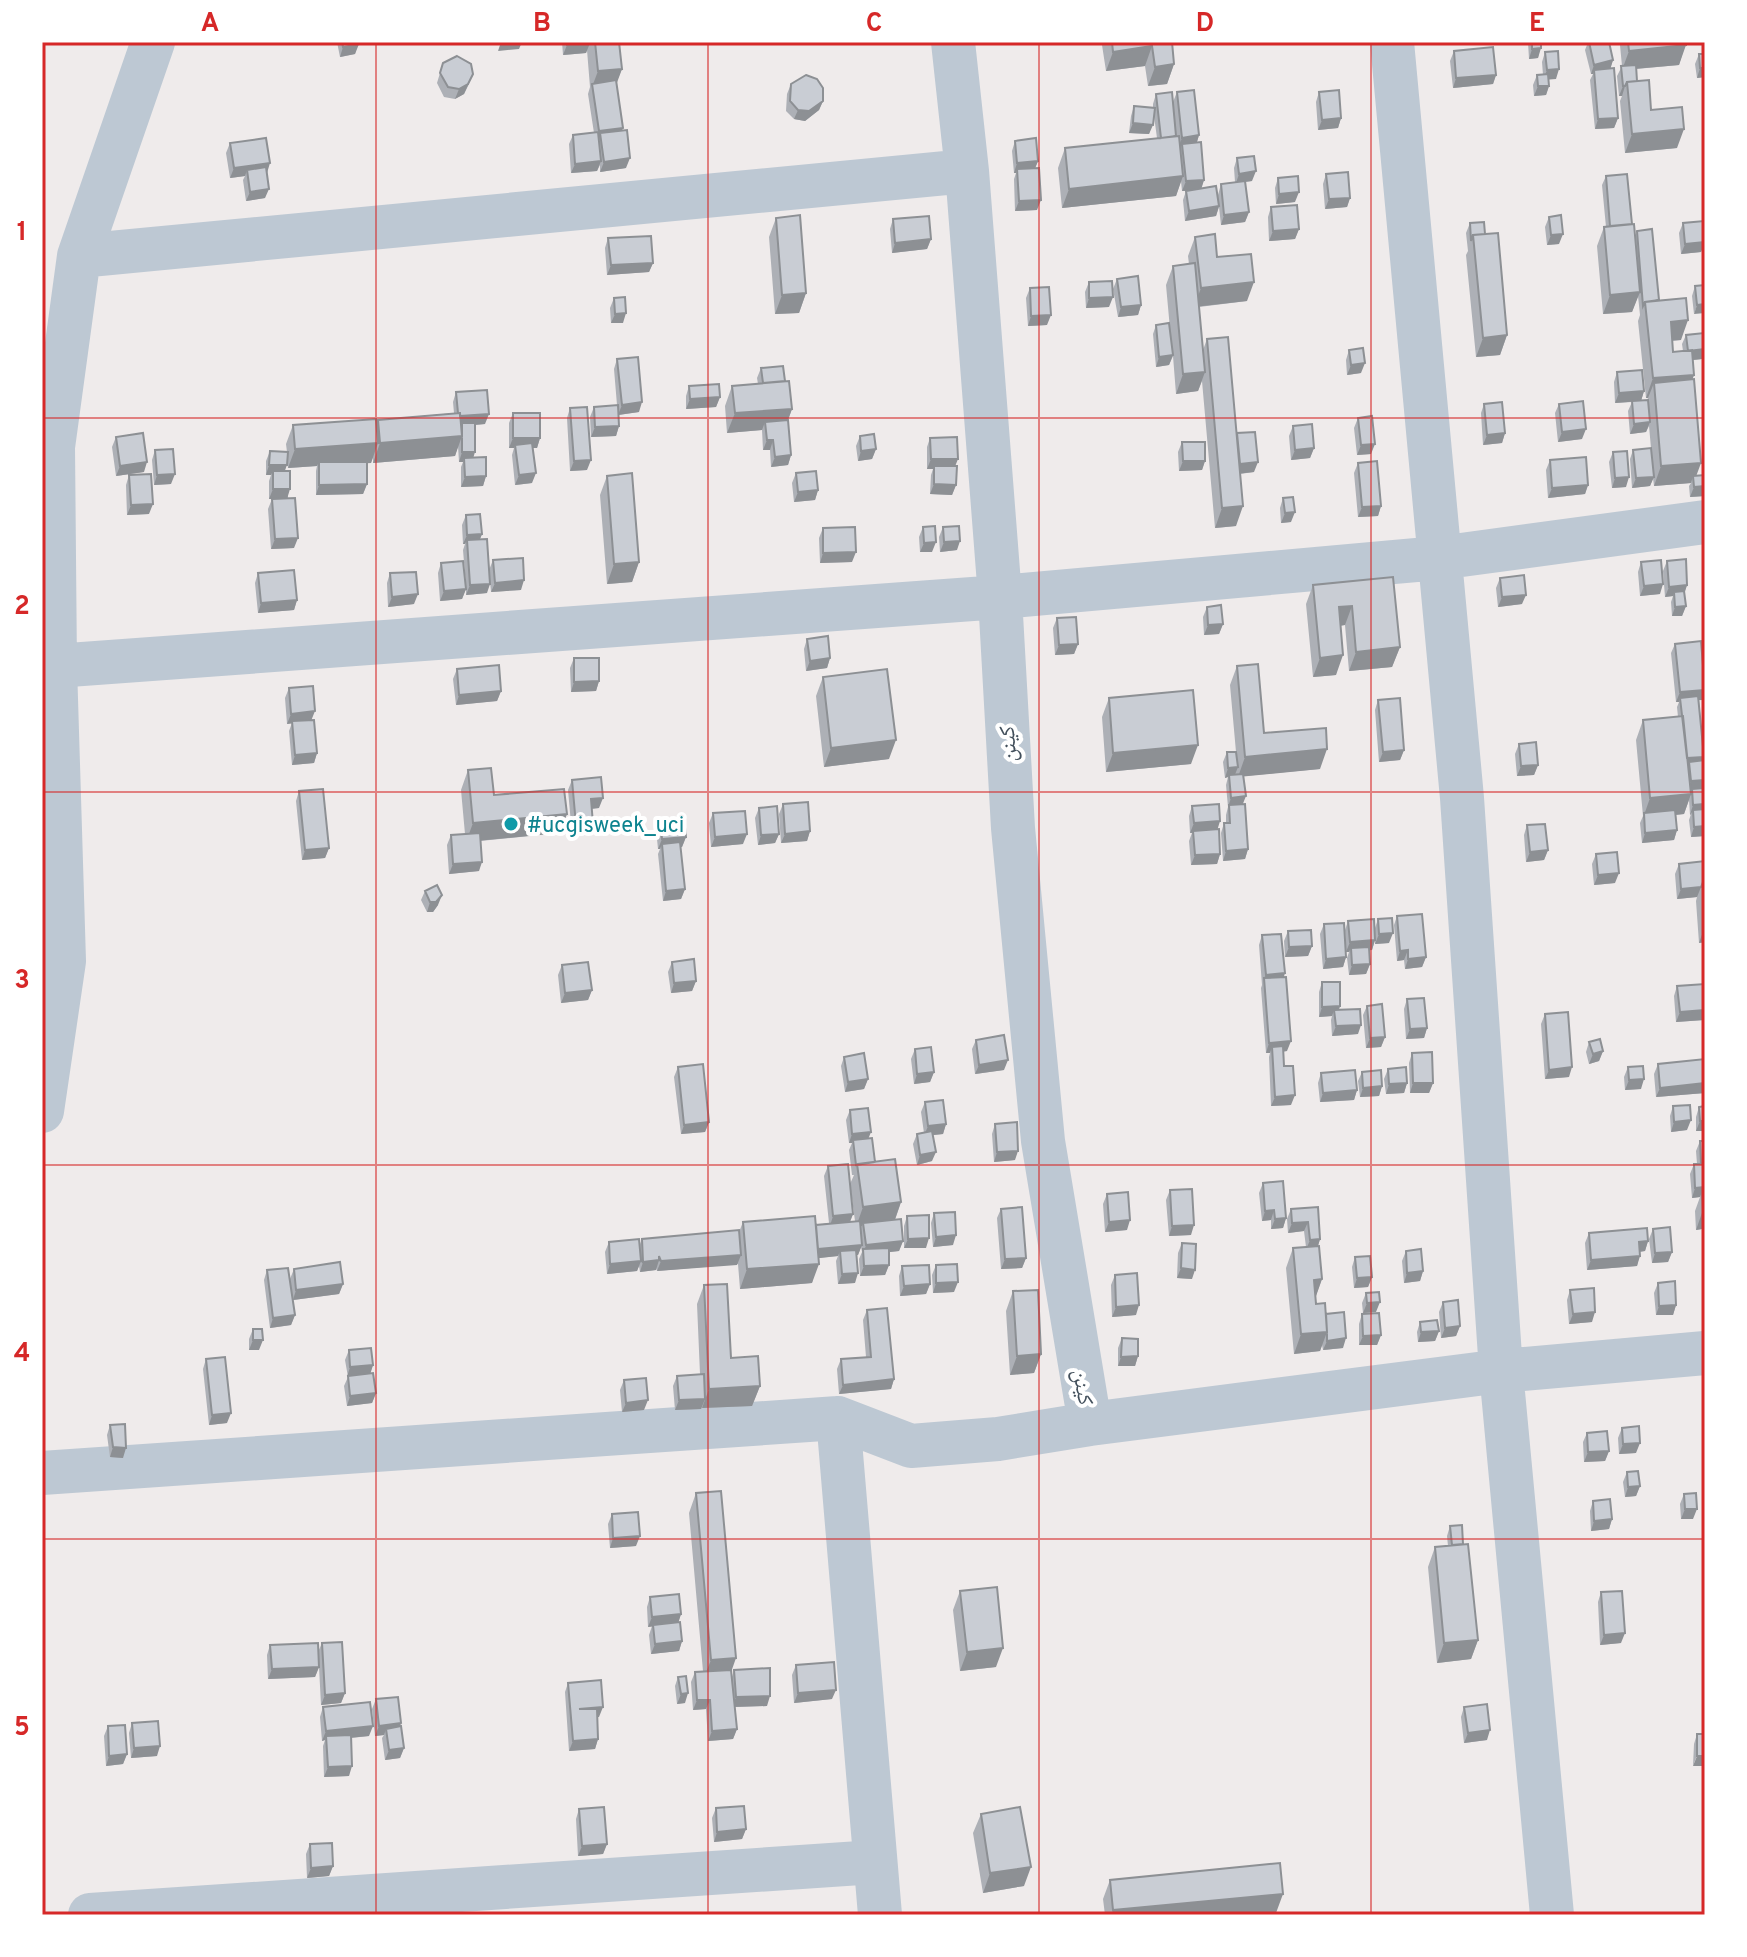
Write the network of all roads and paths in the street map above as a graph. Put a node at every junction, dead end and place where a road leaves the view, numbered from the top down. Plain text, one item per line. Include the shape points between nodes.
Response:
1 (153, 42) edge
2 (953, 42) edge
3 (1392, 42) edge
4 (967, 171) junction
5 (79, 256) junction
6 (1705, 522) edge
7 (1439, 558) junction
8 (1000, 597) junction
9 (55, 666) junction
10 (42, 1111) edge
11 (1705, 1353) edge
12 (1501, 1371) junction
13 (838, 1418) junction
14 (1090, 1424) junction
15 (42, 1473) edge
16 (875, 1862) junction
17 (90, 1915) edge
18 (880, 1915) edge
19 (1552, 1915) edge

1 - 5 street
2 - 4 street, كينن
3 - 7 street
4 - 5 street
4 - 8 street, كينن
5 - 9 street via 53,447
6 - 7 street
7 - 8 street
7 - 12 street via 1462,798
8 - 9 street
8 - 14 street, كينن via 1013,828 1043,1141
9 - 10 street via 64,961
11 - 12 street
12 - 14 street
12 - 19 street
13 - 14 street, كينن via 911,1446
13 - 15 street
13 - 16 street
16 - 17 street
16 - 18 street

